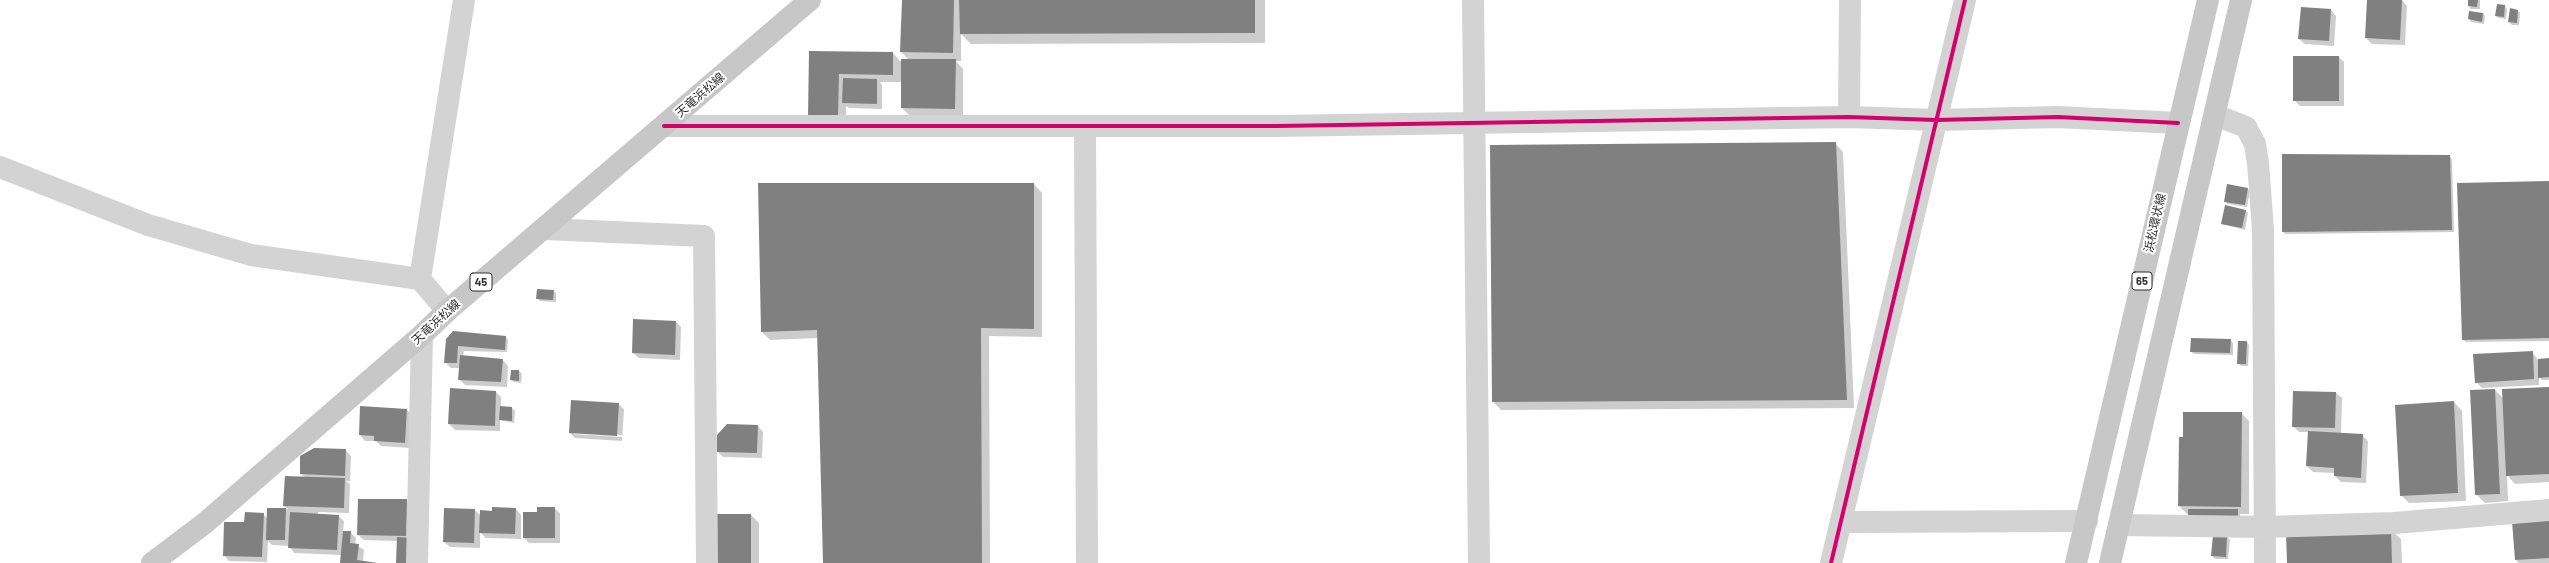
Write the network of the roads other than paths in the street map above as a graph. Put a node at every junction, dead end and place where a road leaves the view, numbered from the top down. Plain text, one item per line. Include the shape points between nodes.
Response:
1 (464, 0) edge
2 (810, 0) edge
3 (1473, 0) edge
4 (1850, 0) edge
5 (1966, 0) edge
6 (2208, 0) edge
7 (2241, 0) edge
8 (2214, 115) junction
9 (1849, 117) junction
10 (1936, 120) junction
11 (2178, 123) junction
12 (1475, 124) junction
13 (664, 126) junction
14 (1085, 128) junction
15 (0, 167) edge
16 (545, 229) junction
17 (420, 279) junction
18 (447, 311) junction
19 (422, 335) junction
20 (2549, 510) edge
21 (2087, 521) junction
22 (1841, 522) junction
23 (2119, 525) junction
24 (2265, 527) junction
25 (152, 563) edge
26 (417, 563) edge
27 (707, 563) edge
28 (1087, 563) edge
29 (1480, 563) edge
30 (1831, 563) edge
31 (2076, 563) edge
32 (2110, 563) edge
33 (2265, 563) edge

1 - 17 street
2 - 13 main road, 天竜浜松線 / 45
3 - 12 street
4 - 9 street
5 - 10 street
6 - 11 main road, 浜松環状線 / 65
7 - 8 main road
8 - 23 main road
8 - 24 street via 2246,127 2255,144 2258,163 2263,230
9 - 10 street
9 - 12 street
10 - 11 street via 2058,117
10 - 22 street
11 - 21 main road, 浜松環状線 / 65
12 - 14 street
12 - 29 street
13 - 14 street
13 - 16 main road, 天竜浜松線 / 45
14 - 28 street
15 - 17 street via 148,225 251,255
16 - 18 main road, 天竜浜松線 / 45
16 - 27 street via 704,236
17 - 18 street
18 - 19 main road, 天竜浜松線 / 45
19 - 25 main road, 天竜浜松線 / 45 via 205,523
19 - 26 street
20 - 24 street via 2422,521
21 - 22 street
21 - 31 main road, 浜松環状線 / 65
22 - 30 street
23 - 24 street
23 - 32 main road
24 - 33 street

